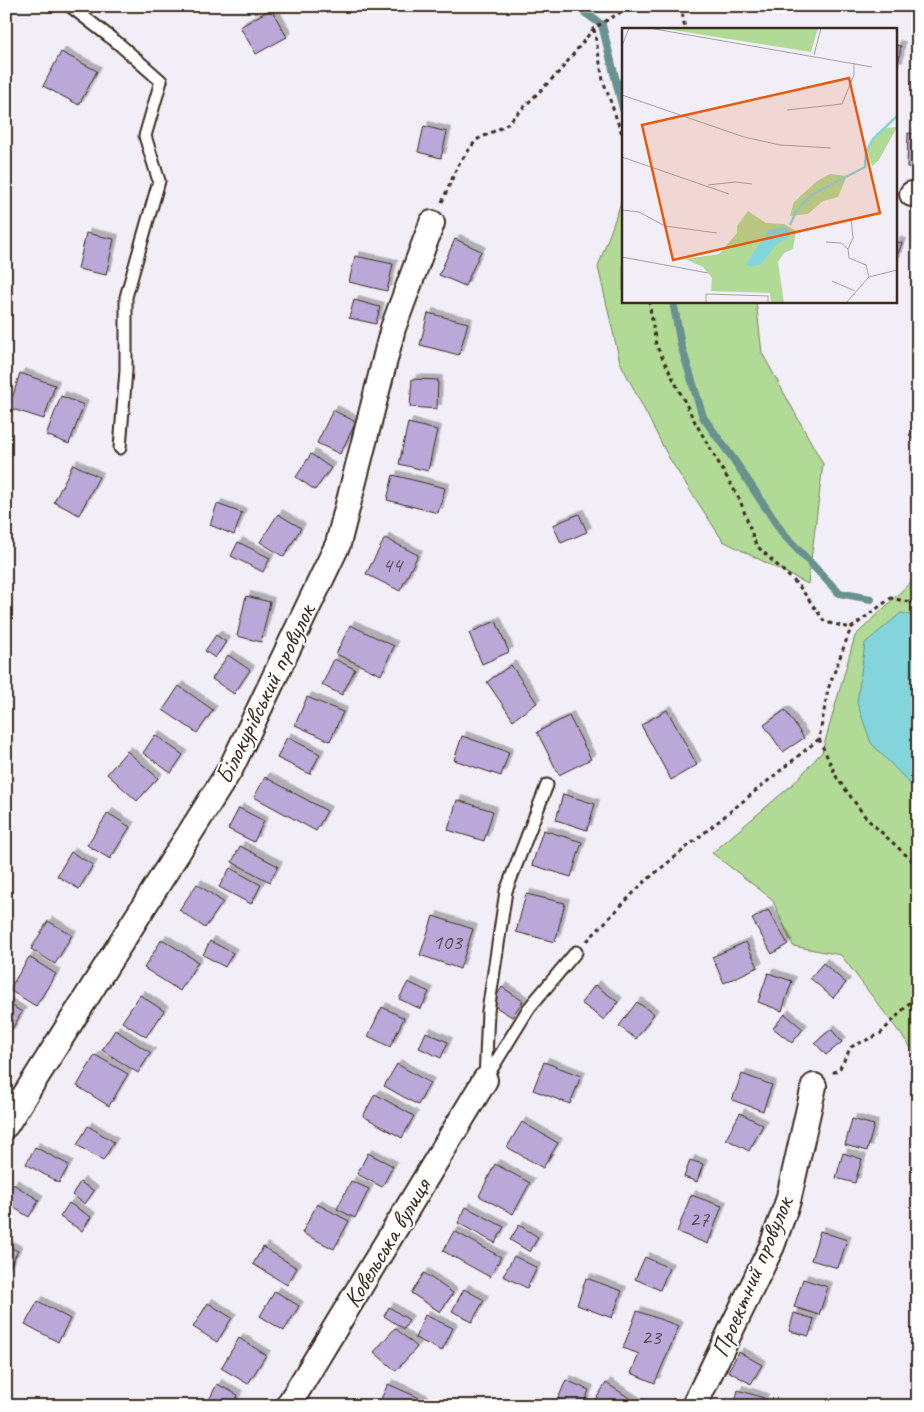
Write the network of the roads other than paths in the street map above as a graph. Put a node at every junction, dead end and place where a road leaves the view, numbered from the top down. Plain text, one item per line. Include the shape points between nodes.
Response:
1 (70, 6) edge
2 (432, 223) road end
3 (120, 448) dead end
4 (547, 784) dead end
5 (576, 952) road end
6 (485, 1080) junction
7 (814, 1086) road end
8 (6, 1125) edge
9 (288, 1406) edge
10 (694, 1406) edge

1 - 3 lane via 161,81 145,136 159,181 126,296 126,370
2 - 8 street, Білокурівський провулок via 393,328 338,544 232,768
4 - 6 lane, Ковельська вулиця via 506,891 488,1011
5 - 6 lane, Ковельська вулиця via 529,1008
6 - 9 street, Ковельська вулиця
7 - 10 street, Проектний провулок via 788,1201 772,1246

